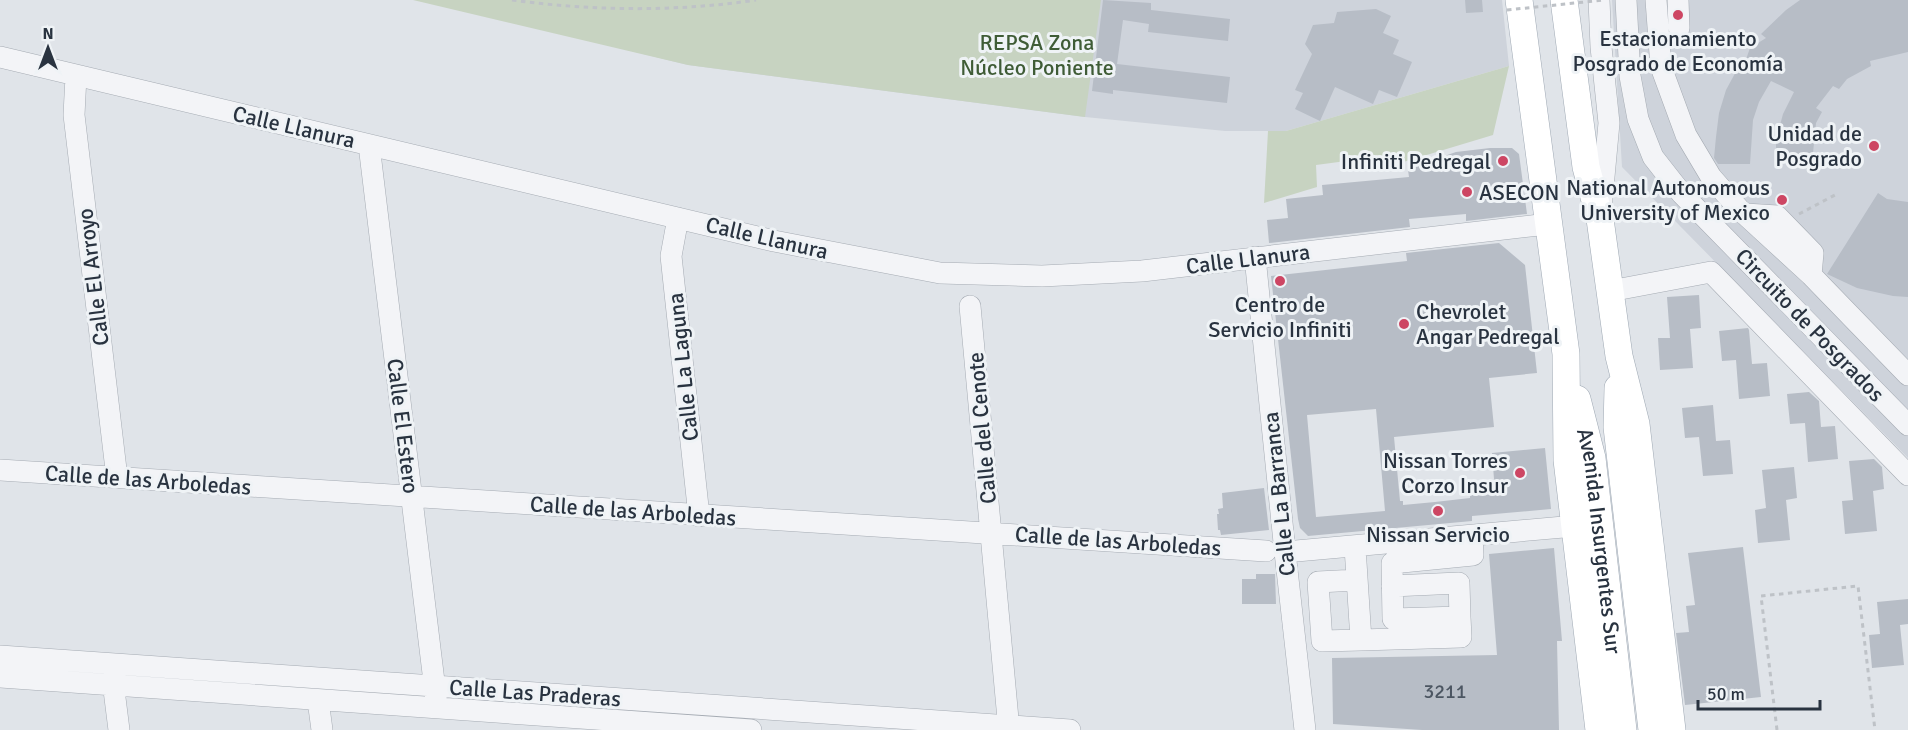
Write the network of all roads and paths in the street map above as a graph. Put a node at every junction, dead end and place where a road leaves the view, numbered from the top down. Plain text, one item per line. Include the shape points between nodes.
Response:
1 (512, 0) edge
2 (756, 0) edge
3 (1564, 0) edge
4 (1599, 0) edge
5 (1604, 0) edge
6 (1626, 0) edge
7 (1656, 0) edge
8 (1678, 0) edge
9 (1513, 5) edge
10 (1679, 28) dead end
11 (0, 57) edge
12 (76, 76) junction
13 (369, 145) junction
14 (1835, 195) dead end
15 (1730, 199) junction
16 (1701, 212) junction
17 (678, 218) junction
18 (1600, 219) junction
19 (1548, 224) junction
20 (1776, 230) junction
21 (1255, 257) junction
22 (1749, 263) junction
23 (1610, 291) junction
24 (970, 306) dead end
25 (1566, 354) junction
26 (1619, 356) junction
27 (1908, 375) edge
28 (1908, 425) edge
29 (0, 470) edge
30 (1908, 475) edge
31 (117, 478) junction
32 (412, 496) junction
33 (699, 516) junction
34 (1575, 526) junction
35 (992, 533) junction
36 (1472, 537) junction
37 (1355, 546) junction
38 (1275, 552) junction
39 (1357, 580) junction
40 (1392, 586) junction
41 (1460, 617) junction
42 (1361, 640) junction
43 (0, 656) edge
44 (111, 664) junction
45 (0, 677) edge
46 (114, 686) junction
47 (435, 686) junction
48 (318, 700) junction
49 (437, 708) junction
50 (523, 722) edge
51 (1009, 728) edge
52 (721, 729) edge
53 (119, 730) edge
54 (322, 730) edge
55 (751, 730) edge
56 (1070, 730) edge
57 (1305, 730) edge
58 (1599, 730) edge
59 (1623, 730) edge
60 (1653, 730) edge
61 (1672, 730) edge
62 (1777, 730) edge
63 (1875, 730) edge

1 - 2 path via 620,9
3 - 18 main road, Avenida Insurgentes Sur via 1586,167
4 - 18 street via 1609,123
5 - 9 path, bridge
6 - 16 street, Circuito de Posgrados via 1630,76 1638,119 1653,157
7 - 15 street, Circuito de Posgrados via 1661,67 1686,135 1711,177
8 - 10 street
9 - 19 main road, Avenida Insurgentes Sur
11 - 12 street, Calle Llanura
12 - 13 street, Calle Llanura
12 - 31 street, Calle El Arroyo via 74,115
13 - 17 street, Calle Llanura
13 - 32 street, Calle El Estero
14 - 20 path
15 - 16 street via 1730,210 1722,219
15 - 20 street, Circuito de Posgrados via 1745,214 1777,216
16 - 22 street, Circuito de Posgrados
17 - 21 street, Calle Llanura via 902,267 965,275 1095,275
17 - 33 street, Calle La Laguna via 671,256
18 - 23 main road, Avenida Insurgentes Sur
19 - 21 street, Calle Llanura
19 - 25 main road, Avenida Insurgentes Sur
20 - 22 street via 1751,243
20 - 27 street, Circuito de Posgrados via 1813,253 1810,275
21 - 38 street, Calle La Barranca
22 - 28 street, Circuito de Posgrados
23 - 26 main road, Avenida Insurgentes Sur
23 - 30 street via 1711,272
24 - 35 street, Calle del Cenote
25 - 34 main road, Avenida Insurgentes Sur via 1567,460
25 - 59 main road, Avenida Insurgentes Sur via 1592,458
26 - 60 main road, Avenida Insurgentes Sur via 1617,427
26 - 61 main road, Avenida Insurgentes Sur via 1636,424
29 - 31 street, Calle de las Arboledas
31 - 32 street, Calle de las Arboledas
32 - 33 street, Calle de las Arboledas
32 - 47 street, Calle El Estero
33 - 35 street, Calle de las Arboledas
34 - 36 street, Calle de las Arboledas
34 - 58 main road, Avenida Insurgentes Sur
35 - 38 street, Calle de las Arboledas
35 - 51 street, Calle del Cenote
36 - 37 street, Calle de las Arboledas
36 - 40 street via 1473,555 1392,563
37 - 38 street, Calle de las Arboledas
37 - 39 street
38 - 57 street, Calle La Barranca
39 - 42 street
39 - 42 street via 1318,582 1322,641
40 - 41 street via 1458,583
40 - 41 street via 1393,620
41 - 42 street via 1461,637
43 - 44 street, Calle Las Praderas
44 - 46 street
44 - 47 street, Calle Las Praderas
45 - 46 street, Calle Las Praderas
46 - 48 street, Calle Las Praderas
46 - 53 street
47 - 49 street, Calle El Estero
47 - 51 street, Calle Las Praderas
48 - 49 street, Calle Las Praderas
48 - 54 street
49 - 50 street, Calle Las Praderas
50 - 52 street, Calle Las Praderas
51 - 56 street, Calle Las Praderas
52 - 55 street, Calle Las Praderas
62 - 63 path via 1761,596 1858,586

